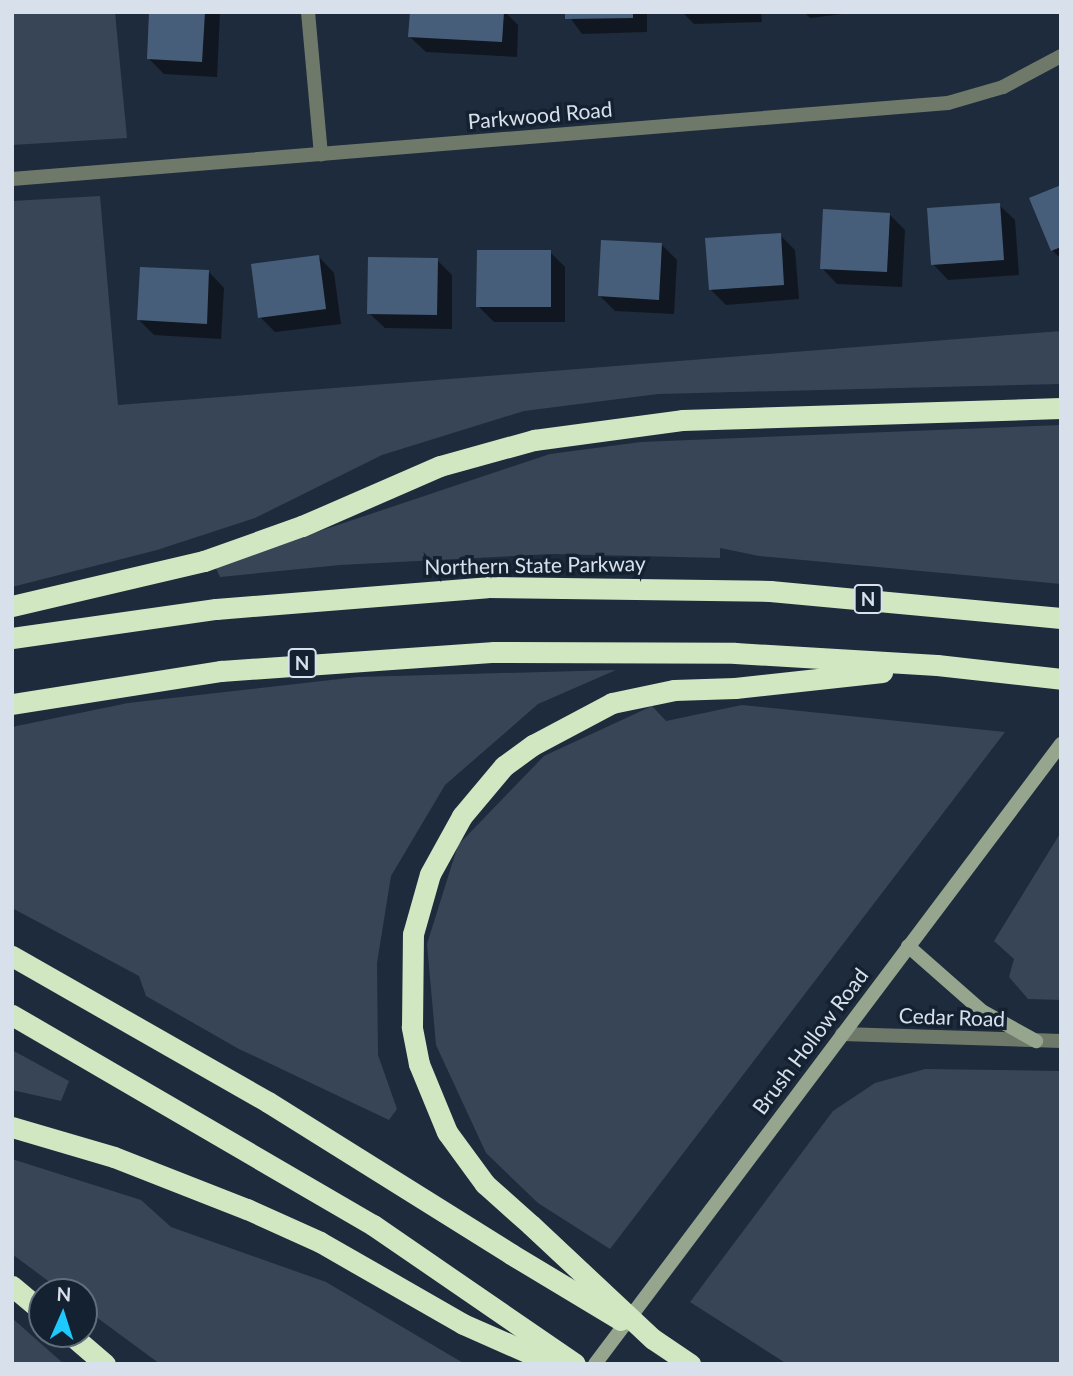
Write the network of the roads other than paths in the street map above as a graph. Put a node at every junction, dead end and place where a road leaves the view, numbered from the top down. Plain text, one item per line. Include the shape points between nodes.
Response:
1 (308, 12) edge
2 (1061, 56) edge
3 (321, 153) junction
4 (12, 179) edge
5 (1061, 408) edge
6 (12, 606) edge
7 (1061, 618) edge
8 (12, 638) edge
9 (937, 665) junction
10 (1061, 679) edge
11 (12, 704) edge
12 (1061, 744) edge
13 (908, 946) junction
14 (12, 956) edge
15 (12, 1015) edge
16 (842, 1034) junction
17 (1037, 1041) junction
18 (1061, 1041) edge
19 (12, 1126) edge
20 (12, 1286) edge
21 (28, 1299) edge
22 (653, 1339) junction
23 (86, 1348) edge
24 (105, 1364) edge
25 (554, 1364) edge
26 (575, 1364) edge
27 (595, 1364) edge
28 (690, 1364) edge

1 - 3 street
2 - 3 street, Parkwood Road via 1003,87 948,103
3 - 4 street, Parkwood Road
5 - 6 highway via 682,420 534,440 440,466 302,526 204,561
7 - 8 highway, Northern State Parkway / N via 770,591 487,587 203,610
9 - 10 highway, N
9 - 11 highway, N via 723,653 494,652 221,671
9 - 22 highway, bridge via 735,688 674,690 612,703 533,744 504,766 462,816 430,874 413,934 412,1027 419,1064 447,1132 485,1184
12 - 13 main road, Brush Hollow Road
13 - 16 main road, Brush Hollow Road
13 - 17 main road via 982,1011
14 - 22 highway, bridge via 268,1102
15 - 26 highway via 361,1218
16 - 17 street, Cedar Road
16 - 27 main road, Brush Hollow Road
17 - 18 street, Cedar Road
19 - 25 highway via 114,1157 247,1209 320,1242 463,1324
20 - 21 highway
22 - 28 highway
23 - 24 highway

